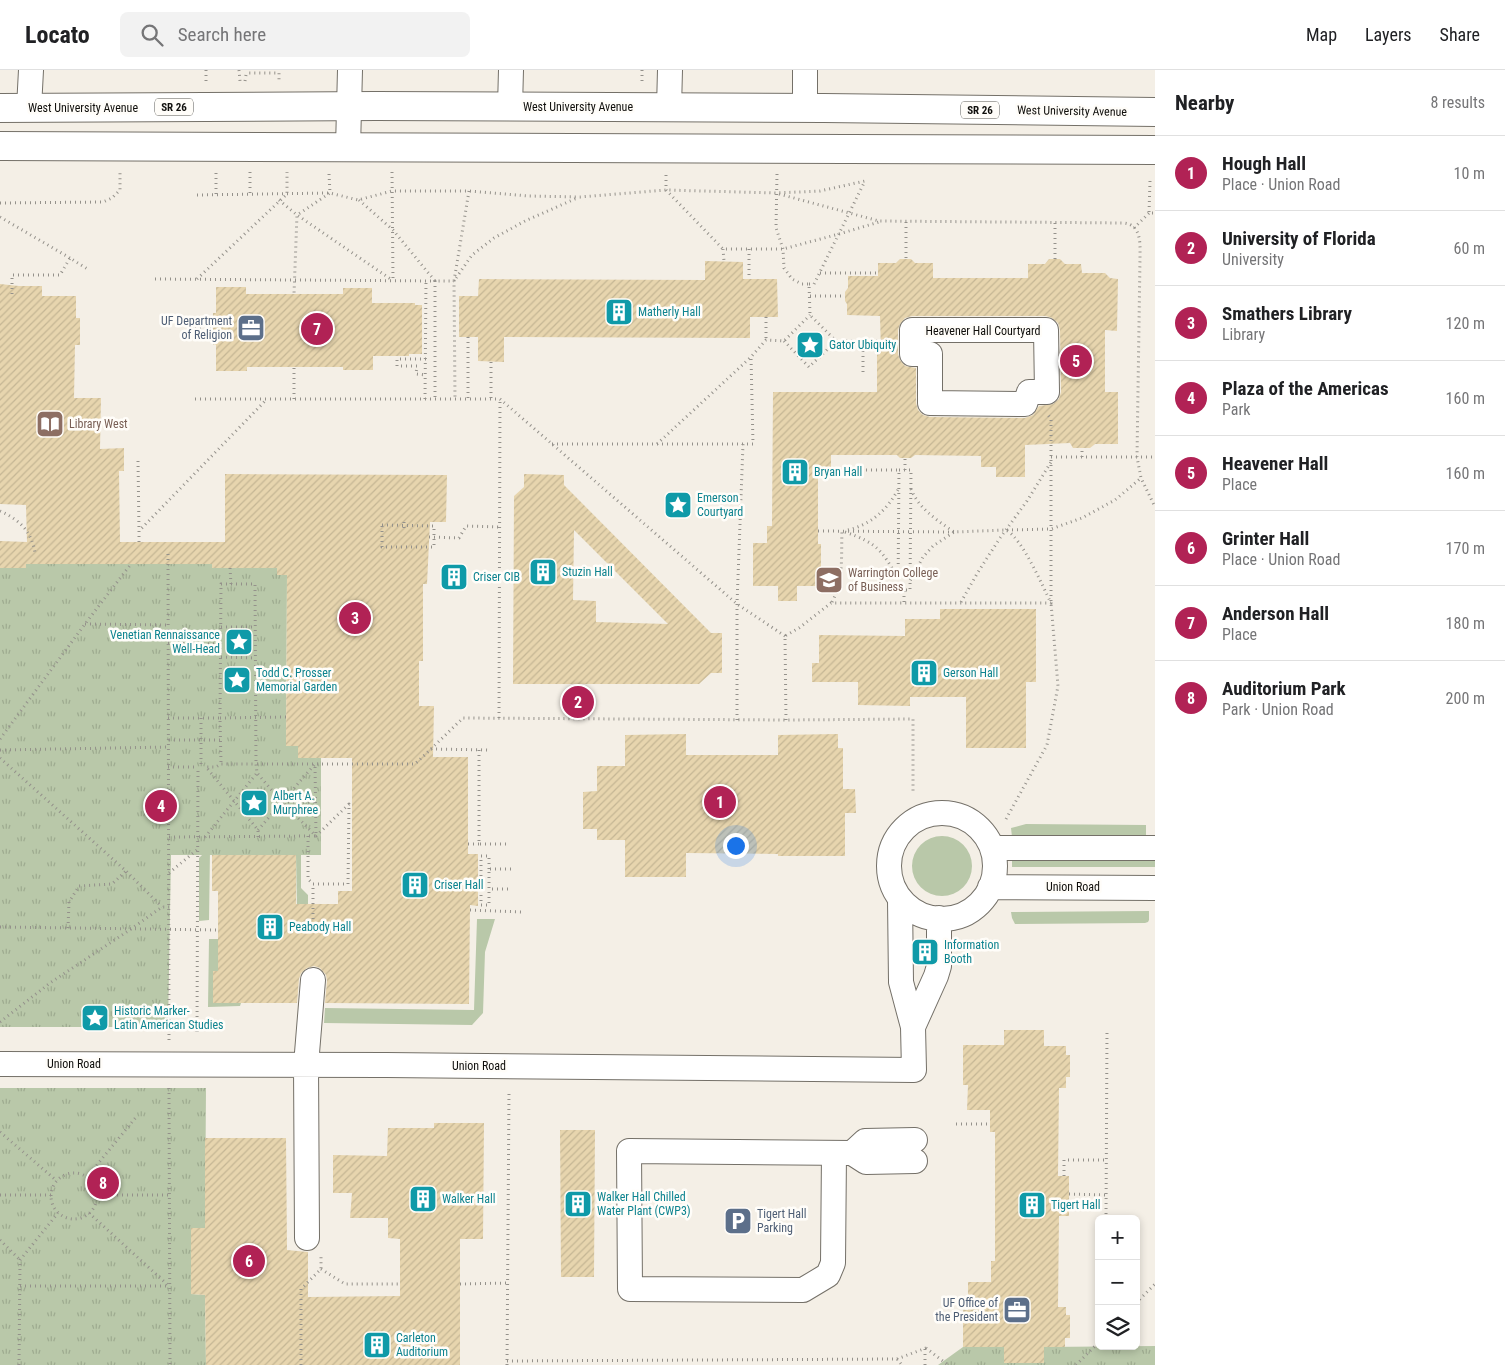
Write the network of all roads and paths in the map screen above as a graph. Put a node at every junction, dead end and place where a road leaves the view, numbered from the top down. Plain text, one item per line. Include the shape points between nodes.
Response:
1 (30, 70) edge
2 (206, 70) edge
3 (238, 70) edge
4 (350, 70) edge
5 (511, 70) edge
6 (642, 70) edge
7 (670, 70) edge
8 (806, 70) edge
9 (279, 72) edge
10 (279, 78) dead end
11 (206, 80) dead end
12 (240, 84) dead end
13 (245, 84) dead end
14 (642, 84) dead end
15 (348, 107) junction
16 (510, 107) junction
17 (0, 108) edge
18 (29, 108) junction
19 (670, 108) junction
20 (806, 108) junction
21 (1155, 112) edge
22 (0, 146) edge
23 (1155, 150) edge
24 (339, 157) junction
25 (120, 165) dead end
26 (392, 165) dead end
27 (216, 166) dead end
28 (250, 166) dead end
29 (287, 166) dead end
30 (666, 168) dead end
31 (777, 168) dead end
32 (1150, 181) dead end
33 (666, 190) junction
34 (392, 191) junction
35 (469, 191) junction
36 (330, 193) junction
37 (776, 193) junction
38 (250, 194) junction
39 (287, 194) junction
40 (197, 195) dead end
41 (216, 195) junction
42 (580, 197) junction
43 (279, 200) junction
44 (358, 200) junction
45 (0, 203) edge
46 (849, 212) junction
47 (1149, 213) junction
48 (1155, 213) edge
49 (297, 215) junction
50 (0, 217) edge
51 (879, 222) junction
52 (906, 222) junction
53 (1055, 224) junction
54 (1134, 228) junction
55 (393, 230) junction
56 (839, 234) junction
57 (723, 249) junction
58 (749, 249) junction
59 (783, 249) junction
60 (70, 258) junction
61 (906, 259) dead end
62 (1055, 259) dead end
63 (724, 261) dead end
64 (89, 270) dead end
65 (820, 273) junction
66 (878, 273) dead end
67 (155, 279) dead end
68 (749, 279) dead end
69 (196, 280) junction
70 (294, 280) junction
71 (393, 281) junction
72 (426, 282) junction
73 (435, 282) junction
74 (454, 282) junction
75 (809, 284) junction
76 (12, 294) dead end
77 (294, 294) dead end
78 (810, 296) junction
79 (845, 296) dead end
80 (810, 315) junction
81 (766, 317) dead end
82 (195, 328) dead end
83 (213, 328) dead end
84 (468, 337) dead end
85 (766, 340) junction
86 (784, 341) junction
87 (836, 341) junction
88 (863, 342) junction
89 (912, 342) junction
90 (751, 357) junction
91 (426, 359) junction
92 (491, 362) dead end
93 (294, 367) dead end
94 (426, 375) junction
95 (863, 375) dead end
96 (1037, 392) junction
97 (195, 399) dead end
98 (267, 399) junction
99 (294, 399) junction
100 (425, 399) junction
101 (435, 399) junction
102 (454, 399) junction
103 (468, 399) junction
104 (491, 399) junction
105 (500, 399) junction
106 (552, 444) junction
107 (657, 444) junction
108 (743, 444) junction
109 (1082, 448) dead end
110 (1051, 457) junction
111 (1082, 457) junction
112 (1137, 457) junction
113 (1155, 457) edge
114 (905, 458) dead end
115 (138, 462) dead end
116 (1051, 462) junction
117 (841, 470) dead end
118 (899, 470) junction
119 (905, 470) junction
120 (1141, 478) junction
121 (899, 487) junction
122 (911, 487) junction
123 (1155, 507) edge
124 (0, 512) edge
125 (404, 522) dead end
126 (500, 527) junction
127 (1051, 529) junction
128 (404, 530) dead end
129 (1006, 530) junction
130 (139, 531) junction
131 (818, 531) dead end
132 (842, 531) junction
133 (899, 532) junction
134 (911, 532) junction
135 (954, 532) junction
136 (429, 537) dead end
137 (434, 537) junction
138 (139, 542) dead end
139 (35, 554) dead end
140 (168, 554) dead end
141 (131, 564) dead end
142 (230, 568) dead end
143 (898, 580) junction
144 (910, 581) junction
145 (231, 584) junction
146 (904, 590) junction
147 (831, 602) junction
148 (904, 602) junction
149 (961, 602) junction
150 (1051, 602) junction
151 (737, 604) junction
152 (84, 624) junction
153 (168, 625) junction
154 (221, 627) junction
155 (256, 627) junction
156 (785, 636) junction
157 (168, 643) junction
158 (221, 644) junction
159 (221, 657) junction
160 (256, 658) junction
161 (256, 717) junction
162 (286, 717) dead end
163 (168, 718) junction
164 (201, 718) junction
165 (220, 718) junction
166 (499, 718) junction
167 (737, 720) junction
168 (786, 720) junction
169 (0, 739) edge
170 (168, 740) junction
171 (201, 740) junction
172 (220, 740) junction
173 (168, 747) junction
174 (431, 749) junction
175 (0, 750) edge
176 (479, 750) junction
177 (489, 750) dead end
178 (0, 758) edge
179 (221, 764) junction
180 (256, 764) junction
181 (315, 764) junction
182 (168, 767) junction
183 (200, 767) junction
184 (206, 767) junction
185 (257, 773) junction
186 (913, 791) dead end
187 (234, 801) junction
188 (282, 802) junction
189 (316, 802) junction
190 (1006, 819) dead end
191 (258, 830) junction
192 (308, 836) junction
193 (316, 836) junction
194 (169, 837) junction
195 (205, 837) junction
196 (258, 837) junction
197 (198, 838) junction
198 (468, 844) dead end
199 (479, 844) junction
200 (507, 844) dead end
201 (992, 848) junction
202 (1155, 848) edge
203 (198, 849) junction
204 (489, 869) junction
205 (511, 869) dead end
206 (126, 871) junction
207 (169, 873) junction
208 (313, 884) junction
209 (990, 887) junction
210 (1155, 888) edge
211 (489, 889) junction
212 (511, 889) dead end
213 (900, 900) junction
214 (162, 907) junction
215 (169, 907) junction
216 (470, 910) dead end
217 (521, 912) dead end
218 (939, 918) junction
219 (313, 924) dead end
220 (0, 927) edge
221 (68, 928) junction
222 (131, 929) junction
223 (169, 930) junction
224 (198, 930) junction
225 (218, 930) dead end
226 (313, 980) dead end
227 (0, 1022) edge
228 (914, 1027) junction
229 (1107, 1031) dead end
230 (197, 1032) dead end
231 (0, 1064) edge
232 (169, 1064) junction
233 (306, 1065) junction
234 (509, 1087) dead end
235 (136, 1116) dead end
236 (956, 1124) dead end
237 (990, 1124) dead end
238 (0, 1132) edge
239 (915, 1151) dead end
240 (843, 1153) junction
241 (1106, 1160) junction
242 (1064, 1176) dead end
243 (87, 1177) junction
244 (57, 1181) junction
245 (1069, 1194) dead end
246 (0, 1195) edge
247 (51, 1195) junction
248 (97, 1195) junction
249 (170, 1195) junction
250 (1106, 1195) junction
251 (58, 1213) junction
252 (89, 1214) junction
253 (1106, 1215) edge
254 (307, 1238) dead end
255 (0, 1240) edge
256 (20, 1260) junction
257 (321, 1269) dead end
258 (508, 1283) junction
259 (400, 1284) dead end
260 (460, 1284) dead end
261 (1155, 1284) edge
262 (20, 1286) junction
263 (170, 1286) junction
264 (1140, 1299) edge
265 (1095, 1346) edge
266 (926, 1348) junction
267 (897, 1359) junction
268 (507, 1363) edge
269 (19, 1365) edge
270 (170, 1365) edge
271 (902, 1365) edge
272 (925, 1365) edge
273 (948, 1365) edge
274 (1076, 1365) edge

1 - 18 street
2 - 11 path
3 - 12 path
4 - 15 street
5 - 16 street
6 - 14 path
7 - 19 street
8 - 20 street
9 - 10 path
9 - 13 path via 249,73
15 - 16 main road, West University Avenue / SR 26
15 - 18 main road, West University Avenue / SR 26
15 - 24 street
16 - 19 main road, West University Avenue / SR 26
17 - 18 main road, West University Avenue / SR 26
19 - 20 main road, West University Avenue / SR 26
20 - 21 main road, West University Avenue / SR 26
22 - 24 main road
23 - 24 main road
24 - 36 path
25 - 45 path via 120,190 103,202
26 - 34 path
27 - 41 path
28 - 38 path
29 - 39 path
30 - 33 path
31 - 37 path
32 - 47 path
33 - 37 path
33 - 42 path
33 - 57 path
34 - 35 path
34 - 44 path
34 - 55 path
35 - 42 path
35 - 74 path
36 - 39 path
36 - 44 path
36 - 49 path
37 - 46 path
37 - 46 path via 820,191 865,181
37 - 59 path via 776,228
38 - 39 path
38 - 41 path
39 - 43 path
40 - 41 path
42 - 74 path via 494,238 472,255
43 - 49 path
43 - 69 path
44 - 55 path
46 - 51 path
46 - 56 path
47 - 48 path
47 - 54 path
49 - 70 path
49 - 71 path
50 - 60 path
51 - 52 path
51 - 56 path
52 - 53 path
52 - 61 path
53 - 54 path via 1128,224
53 - 62 path
54 - 112 path via 1139,239 1140,258
55 - 71 path
55 - 73 path
56 - 59 path
56 - 65 path
57 - 58 path
57 - 63 path
58 - 59 path
58 - 68 path
59 - 75 path via 784,268 792,279
60 - 64 path
60 - 76 path via 60,275 12,275
65 - 66 path
65 - 75 path via 814,284
67 - 69 path
69 - 70 path
70 - 71 path
70 - 77 path
71 - 72 path
72 - 73 path
72 - 91 path
73 - 74 path
73 - 101 path
74 - 102 path
75 - 78 path
78 - 79 path
78 - 80 path
80 - 86 path
80 - 87 path
81 - 85 path
82 - 83 path
84 - 103 path
85 - 86 path
85 - 90 path
86 - 87 path via 809,367
87 - 88 path
88 - 89 path
88 - 95 path
89 - 96 street, Heavener Hall Courtyard via 912,354 930,354 930,404 1025,404 1029,392
89 - 96 street, Heavener Hall Courtyard via 912,330 1046,330 1047,392
90 - 107 path
90 - 108 path via 753,444
91 - 94 path
91 - 94 path via 397,357 397,366 417,366 416,374
92 - 104 path
93 - 99 path
94 - 100 path
96 - 110 path via 1050,419
97 - 98 path
98 - 99 path
98 - 130 path
99 - 100 path
100 - 101 path
101 - 102 path
102 - 103 path
103 - 104 path
104 - 105 path
105 - 106 path
105 - 126 path
106 - 107 path
106 - 151 path
107 - 108 path
108 - 151 path
109 - 111 path
110 - 111 path
110 - 116 path
111 - 112 path
112 - 113 path
112 - 120 path
114 - 119 path
115 - 130 path
116 - 127 path
116 - 129 path
117 - 118 path
118 - 119 path
118 - 121 path
119 - 122 path via 911,470
120 - 123 path
120 - 127 path via 1115,500 1082,518
121 - 132 path via 880,515 857,528
121 - 133 path
122 - 134 path
122 - 135 path via 915,499 926,511
124 - 139 path via 24,527
125 - 128 path, bridge
126 - 137 path via 466,526 459,538
126 - 166 path
127 - 129 path
127 - 150 path
129 - 135 path
129 - 149 path
129 - 150 path via 1012,533 1026,555
130 - 138 path
131 - 132 path
132 - 133 path
132 - 143 path via 874,545
132 - 147 path via 840,580
133 - 134 path
133 - 143 path
134 - 135 path
134 - 144 path
135 - 144 path via 928,552
136 - 137 path
137 - 137 path via 434,526 382,525 382,547 434,547
140 - 153 path
141 - 152 path
142 - 145 path
143 - 146 path via 898,590
144 - 146 path via 910,590
145 - 154 path via 221,584
145 - 155 path via 255,584
146 - 148 path
147 - 148 path
147 - 156 path
148 - 149 path
149 - 150 path
150 - 190 path via 1058,686 1047,745
151 - 156 path
151 - 167 path
152 - 153 path
152 - 169 path
153 - 157 path
154 - 155 path
154 - 158 path
155 - 160 path
156 - 168 path
157 - 158 path
157 - 163 path
158 - 159 path
159 - 160 path
159 - 165 path
160 - 161 path
161 - 162 path
161 - 165 path
161 - 180 path
163 - 164 path
163 - 170 path
164 - 165 path
164 - 171 path
165 - 172 path
166 - 167 path
166 - 174 path via 463,718
167 - 168 path
168 - 186 path via 913,719
170 - 171 path
170 - 173 path
171 - 172 path
171 - 183 path
172 - 179 path
173 - 175 path
173 - 182 path
174 - 176 path
174 - 181 path via 415,764
176 - 177 path
176 - 199 path
178 - 206 path
179 - 180 path
179 - 184 path
180 - 181 path
180 - 185 path
181 - 188 path
181 - 189 path
182 - 183 path
182 - 194 path
183 - 184 path
183 - 197 path
184 - 187 path
185 - 187 path
185 - 188 path
187 - 191 path
187 - 195 path
188 - 189 path
188 - 191 path
188 - 193 path
189 - 193 path
191 - 196 path
192 - 193 path
192 - 196 path
192 - 208 path via 308,879
193 - 208 path via 349,804 348,884
194 - 197 path
194 - 207 path
195 - 196 path
195 - 197 path
197 - 203 path
198 - 199 path
199 - 200 path
201 - 202 street
201 - 209 street via 995,866
201 - 213 street, Union Road via 980,829 956,815 942,813 916,820 896,839 891,852 890,879
203 - 207 path
203 - 224 path
204 - 205 path
204 - 211 path
204 - 211 path via 489,856 482,856 482,905 489,905
206 - 214 path
206 - 221 path via 112,884 79,886 69,902
207 - 215 path
208 - 219 path
209 - 210 street, Union Road
209 - 218 street via 979,904 968,912
211 - 212 path
213 - 218 street via 915,912
213 - 228 street, Union Road via 901,982
214 - 215 path
214 - 222 path
215 - 223 path
216 - 217 path
218 - 228 street, Union Road via 939,966
220 - 221 path
221 - 222 path
222 - 223 path
222 - 227 path via 50,983
223 - 224 path
223 - 232 path
224 - 225 path
224 - 230 path
226 - 233 street
228 - 233 street, Union Road via 914,1070
229 - 241 path
231 - 232 street, Union Road
232 - 233 street, Union Road
232 - 249 path
233 - 254 street
234 - 258 path
235 - 243 path
236 - 237 path
238 - 244 path
239 - 240 street via 865,1141
240 - 240 street via 833,1262 828,1275 803,1290 630,1289 629,1151
241 - 242 path via 1064,1160
241 - 250 path
243 - 244 path via 74,1173
243 - 248 path via 96,1188
244 - 247 path
245 - 250 path
246 - 247 path
247 - 251 path
248 - 249 path
248 - 252 path
249 - 263 path
250 - 253 path
251 - 252 path via 70,1219
251 - 256 path
252 - 263 path
255 - 256 path
256 - 262 path
257 - 259 path via 345,1284
258 - 260 path
258 - 268 path
261 - 264 path
262 - 263 path
262 - 269 path
263 - 270 path
265 - 274 path
266 - 267 path
266 - 272 path
266 - 273 path
267 - 268 path
267 - 271 path

